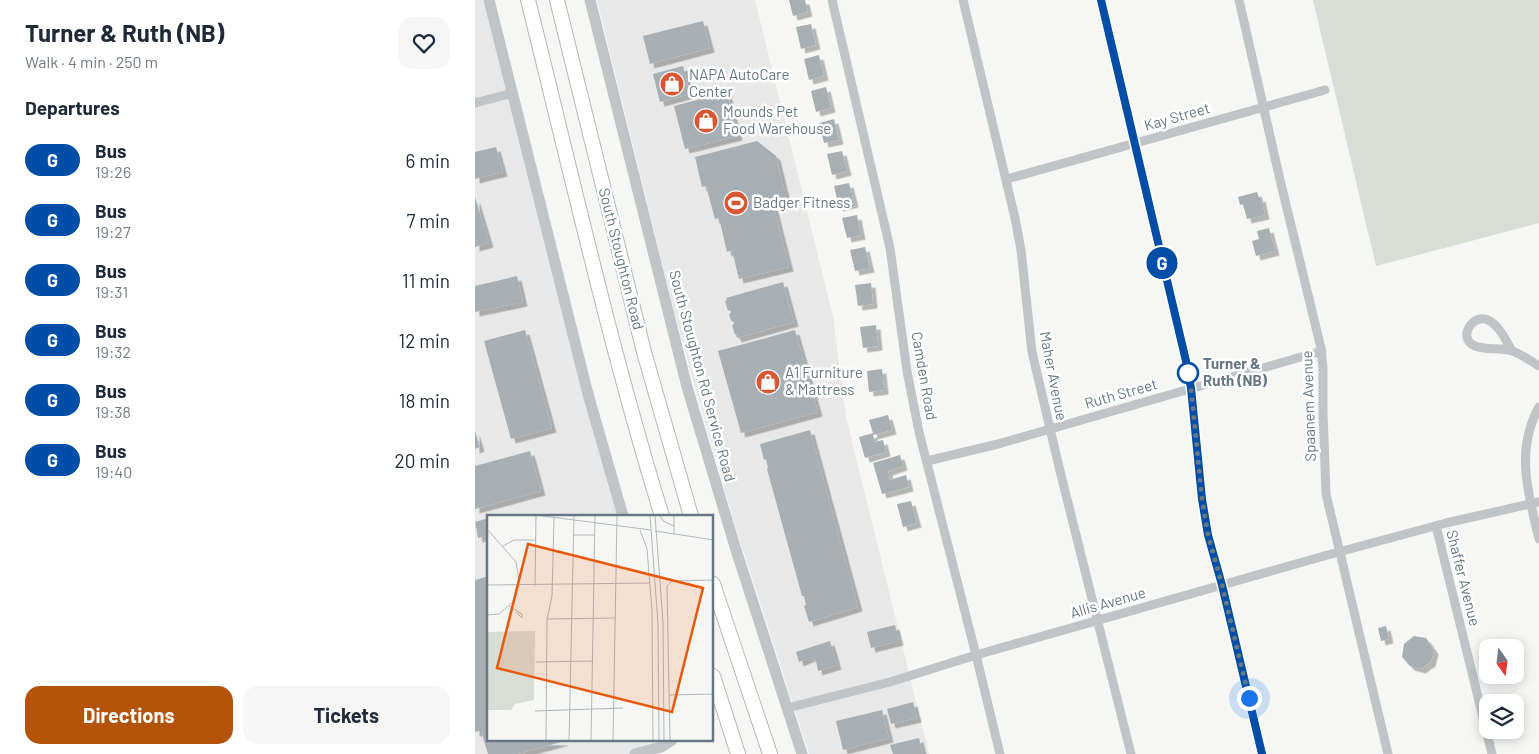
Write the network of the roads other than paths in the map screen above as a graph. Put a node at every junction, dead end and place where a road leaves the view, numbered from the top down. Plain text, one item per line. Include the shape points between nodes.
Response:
1 (489, 0) edge
2 (528, 0) edge
3 (557, 0) edge
4 (590, 0) edge
5 (831, 0) edge
6 (963, 0) edge
7 (1101, 0) edge
8 (1239, 0) edge
9 (1325, 90) dead end
10 (513, 93) junction
11 (475, 103) edge
12 (1264, 108) junction
13 (1134, 144) junction
14 (1007, 179) junction
15 (1512, 351) junction
16 (1322, 352) junction
17 (1539, 366) edge
18 (1191, 388) junction
19 (1539, 407) edge
20 (1050, 429) junction
21 (927, 461) junction
22 (1535, 503) edge
23 (623, 515) edge
24 (662, 515) edge
25 (691, 515) edge
26 (1436, 526) junction
27 (1539, 539) edge
28 (1340, 553) junction
29 (1222, 585) junction
30 (714, 587) edge
31 (1098, 620) junction
32 (976, 655) junction
33 (714, 679) edge
34 (787, 708) junction
35 (669, 742) edge
36 (635, 754) edge
37 (738, 754) edge
38 (769, 754) edge
39 (802, 754) edge
40 (1000, 754) edge
41 (1131, 754) edge
42 (1262, 754) edge
43 (1388, 754) edge
44 (1492, 754) edge

1 - 10 street
2 - 24 main road, South Stoughton Road via 608,324
3 - 25 main road, South Stoughton Road via 644,352
4 - 34 street, South Stoughton Rd Service Road via 687,387
5 - 21 street, Camden Road via 890,248 907,371
6 - 14 street, Maher Avenue
7 - 13 street
8 - 12 street, Spaanem Avenue
9 - 12 street, Kay Street
10 - 11 street
10 - 23 street via 588,394
12 - 13 street, Kay Street
12 - 16 street, Spaanem Avenue
13 - 14 street, Kay Street
13 - 18 street
14 - 20 street, Maher Avenue via 1021,250 1032,352
15 - 15 street via 1490,321 1479,320 1470,325 1467,337 1472,345
15 - 17 street
16 - 18 street, Ruth Street
16 - 28 street, Spaanem Avenue via 1326,494
18 - 20 street, Ruth Street
18 - 29 street via 1202,499
19 - 22 street via 1530,427 1525,452 1526,483
20 - 21 street, Ruth Street
20 - 31 street, Maher Avenue
21 - 32 street, Camden Road
22 - 26 street, Allis Avenue
22 - 27 street
26 - 28 street, Allis Avenue
26 - 44 street, Shaffer Avenue
28 - 29 street, Allis Avenue
28 - 43 street, Spaanem Avenue
29 - 31 street, Allis Avenue
29 - 42 street
30 - 38 main road
31 - 32 street, Allis Avenue
31 - 41 street, Maher Avenue
32 - 34 street, Allis Avenue via 890,682
32 - 40 street, Camden Road
33 - 37 main road
34 - 39 street, South Stoughton Rd Service Road
35 - 36 street

